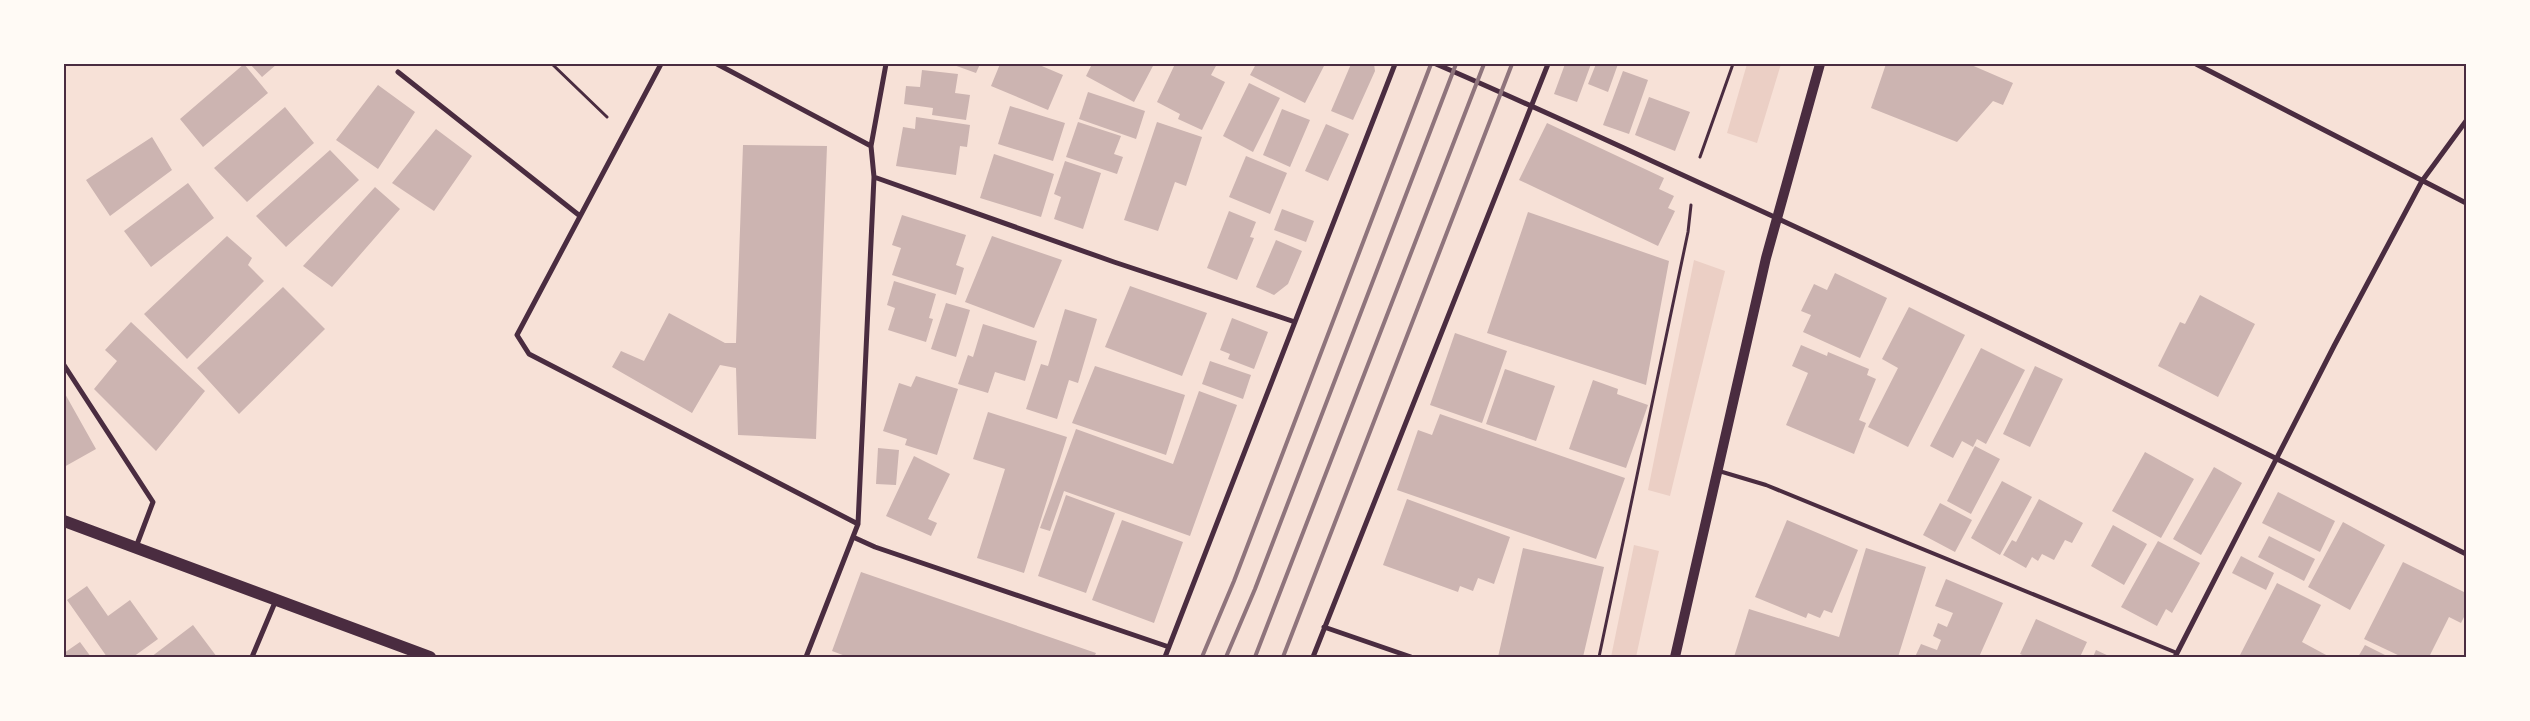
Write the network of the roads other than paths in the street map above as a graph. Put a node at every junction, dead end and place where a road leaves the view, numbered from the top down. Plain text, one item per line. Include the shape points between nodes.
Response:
1 (661, 64) edge
2 (717, 64) edge
3 (886, 64) edge
4 (1395, 64) edge
5 (1436, 64) edge
6 (1548, 64) edge
7 (1820, 64) edge
8 (2196, 64) edge
9 (398, 72) dead end
10 (1532, 105) junction
11 (2466, 121) edge
12 (870, 146) junction
13 (874, 177) junction
14 (2422, 181) junction
15 (2466, 203) edge
16 (580, 216) junction
17 (1777, 217) junction
18 (1294, 322) junction
19 (64, 365) edge
20 (2277, 458) junction
21 (1719, 472) junction
22 (64, 521) edge
23 (858, 524) junction
24 (853, 537) junction
25 (136, 548) junction
26 (2466, 554) edge
27 (276, 600) junction
28 (1324, 627) junction
29 (1169, 647) junction
30 (2176, 655) edge
31 (252, 657) edge
32 (430, 657) edge
33 (806, 657) edge
34 (1165, 657) edge
35 (1313, 657) edge
36 (1411, 657) edge
37 (1675, 657) edge

1 - 16 street
2 - 12 street
3 - 12 street
4 - 18 street
5 - 10 street
6 - 10 street
7 - 17 main road
8 - 14 street
9 - 16 street
10 - 17 street
10 - 28 street
11 - 14 street
12 - 13 street
13 - 18 street
13 - 23 street
14 - 15 street
14 - 20 street
16 - 23 street via 517,334 529,354
17 - 20 street
17 - 21 main road
18 - 29 street
19 - 25 street via 154,502
20 - 26 street
20 - 30 street
21 - 30 lane via 1766,485
21 - 37 main road
22 - 25 main road
23 - 24 street
24 - 29 street
24 - 33 street
25 - 27 main road
27 - 31 street
27 - 32 main road via 402,650
28 - 35 street
28 - 36 street
29 - 34 street

